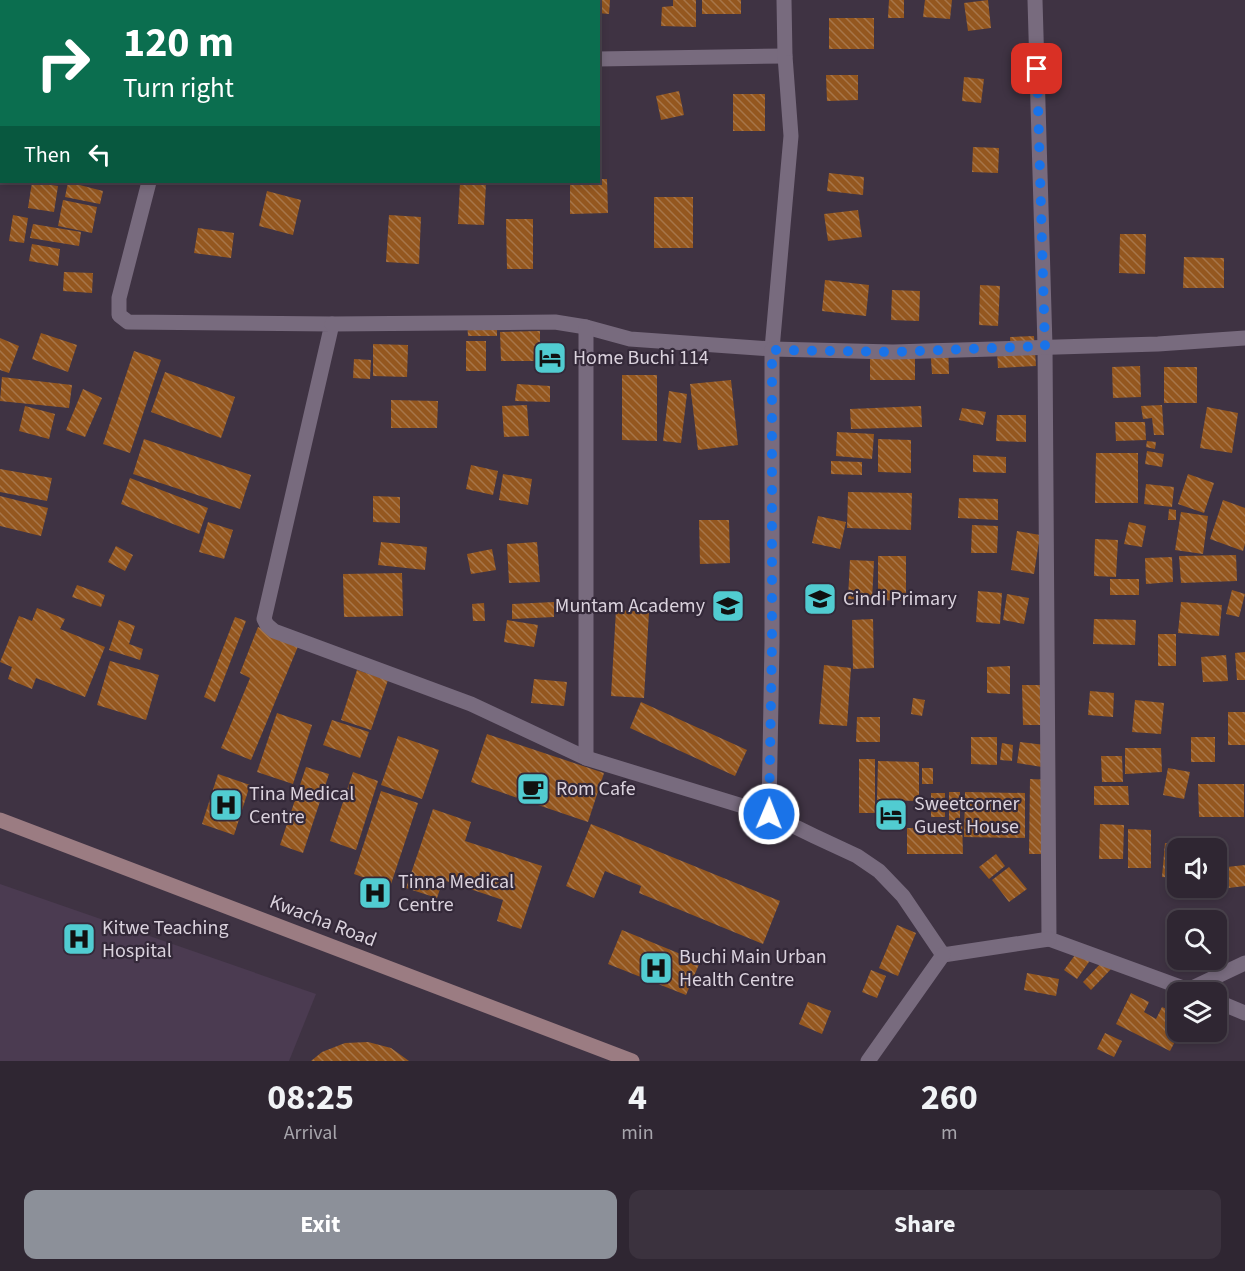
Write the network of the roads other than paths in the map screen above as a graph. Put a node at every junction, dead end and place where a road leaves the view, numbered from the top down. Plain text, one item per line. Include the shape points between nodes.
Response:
1 (784, 0) edge
2 (1035, 0) edge
3 (785, 56) junction
4 (600, 59) edge
5 (149, 183) edge
6 (332, 324) junction
7 (586, 327) junction
8 (1245, 338) edge
9 (1045, 346) junction
10 (772, 350) junction
11 (586, 758) junction
12 (769, 814) junction
13 (0, 820) edge
14 (1049, 939) junction
15 (943, 956) junction
16 (1245, 963) edge
17 (1167, 982) edge
18 (1209, 982) edge
19 (1227, 1005) edge
20 (1245, 1012) edge
21 (632, 1061) edge
22 (868, 1061) edge

1 - 3 street
2 - 9 street
3 - 4 street
3 - 10 street via 791,136
5 - 6 street via 119,298 119,315 128,322
6 - 7 street via 555,322
6 - 11 street via 264,619 267,625 274,631 471,704
7 - 10 street via 630,339
7 - 11 street
8 - 9 street
9 - 10 street via 893,352
9 - 14 street
10 - 12 street
11 - 12 street
12 - 15 street via 856,856 879,872 903,896
13 - 21 main road, Kwacha Road
14 - 15 street
14 - 17 street
15 - 22 street
16 - 18 street
19 - 20 street

